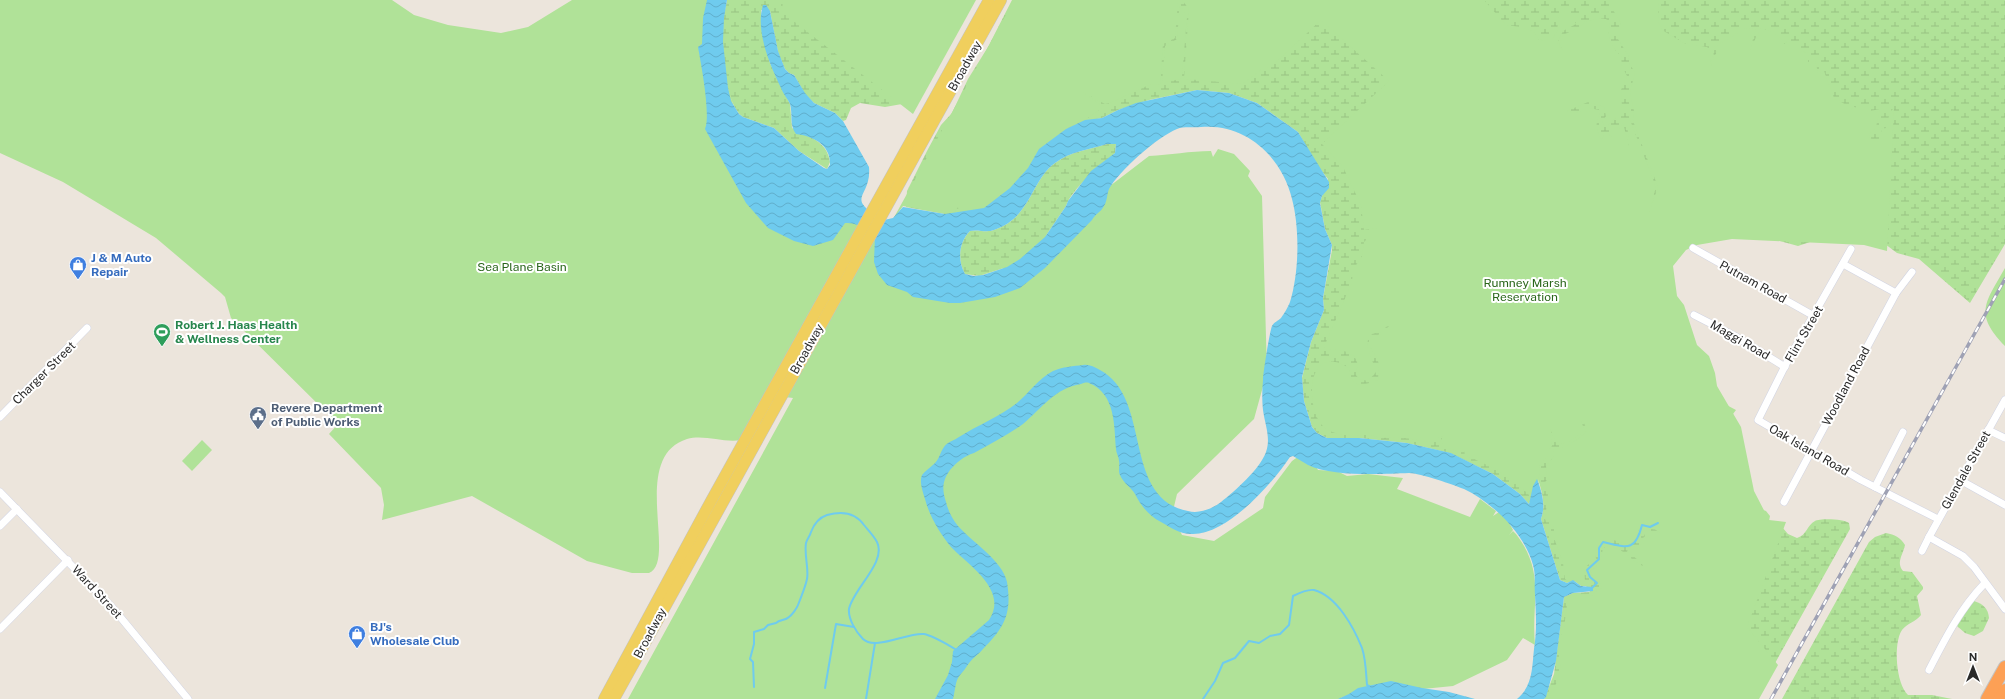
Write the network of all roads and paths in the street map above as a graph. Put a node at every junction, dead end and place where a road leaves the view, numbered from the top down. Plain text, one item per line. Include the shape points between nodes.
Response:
1 (989, 0) edge
2 (1001, 0) edge
3 (876, 214) junction
4 (865, 233) junction
5 (1693, 248) dead end
6 (1851, 249) dead end
7 (1843, 264) junction
8 (1912, 272) dead end
9 (1896, 293) junction
10 (1694, 315) dead end
11 (1814, 316) junction
12 (87, 328) dead end
13 (1785, 367) junction
14 (2005, 400) edge
15 (0, 417) edge
16 (1758, 420) joint
17 (1988, 430) junction
18 (1903, 432) dead end
19 (2005, 438) edge
20 (1811, 452) junction
21 (1960, 480) junction
22 (1875, 487) junction
23 (0, 492) edge
24 (1784, 502) dead end
25 (2005, 505) edge
26 (17, 509) junction
27 (1938, 519) junction
28 (0, 526) edge
29 (1929, 537) junction
30 (1922, 551) dead end
31 (68, 560) junction
32 (1984, 584) junction
33 (2005, 609) edge
34 (0, 629) edge
35 (2005, 667) edge
36 (1929, 670) dead end
37 (2005, 690) edge
38 (188, 699) edge
39 (604, 699) edge
40 (614, 699) edge
41 (1988, 699) edge
42 (2000, 699) edge

1 - 3 main road, Broadway
2 - 3 main road, Broadway
3 - 4 main road, Broadway
4 - 39 main road, Broadway
4 - 40 main road, Broadway
5 - 11 street, Putnam Road
6 - 7 street, Flint Street
7 - 9 street
7 - 11 street, Flint Street
8 - 9 street, Woodland Road
9 - 20 street, Woodland Road
10 - 13 street, Maggi Road via 1735,336
11 - 13 street, Flint Street
12 - 15 street, Charger Street
13 - 16 street, Flint Street
14 - 17 street, Glendale Street
16 - 20 street, Oak Island Road
17 - 19 street
17 - 21 street, Glendale Street
18 - 22 street
20 - 22 street, Oak Island Road
20 - 24 street, Woodland Road
21 - 25 street
21 - 27 street, Glendale Street
22 - 27 street, Oak Island Road
23 - 26 street, Ward Street
26 - 28 street
26 - 31 street, Ward Street
27 - 29 street, Glendale Street
29 - 30 street
29 - 32 street via 1963,556 1974,567
31 - 34 street
31 - 38 street, Ward Street via 112,607
32 - 33 street
32 - 36 street via 1954,621
35 - 41 highway
37 - 42 highway

